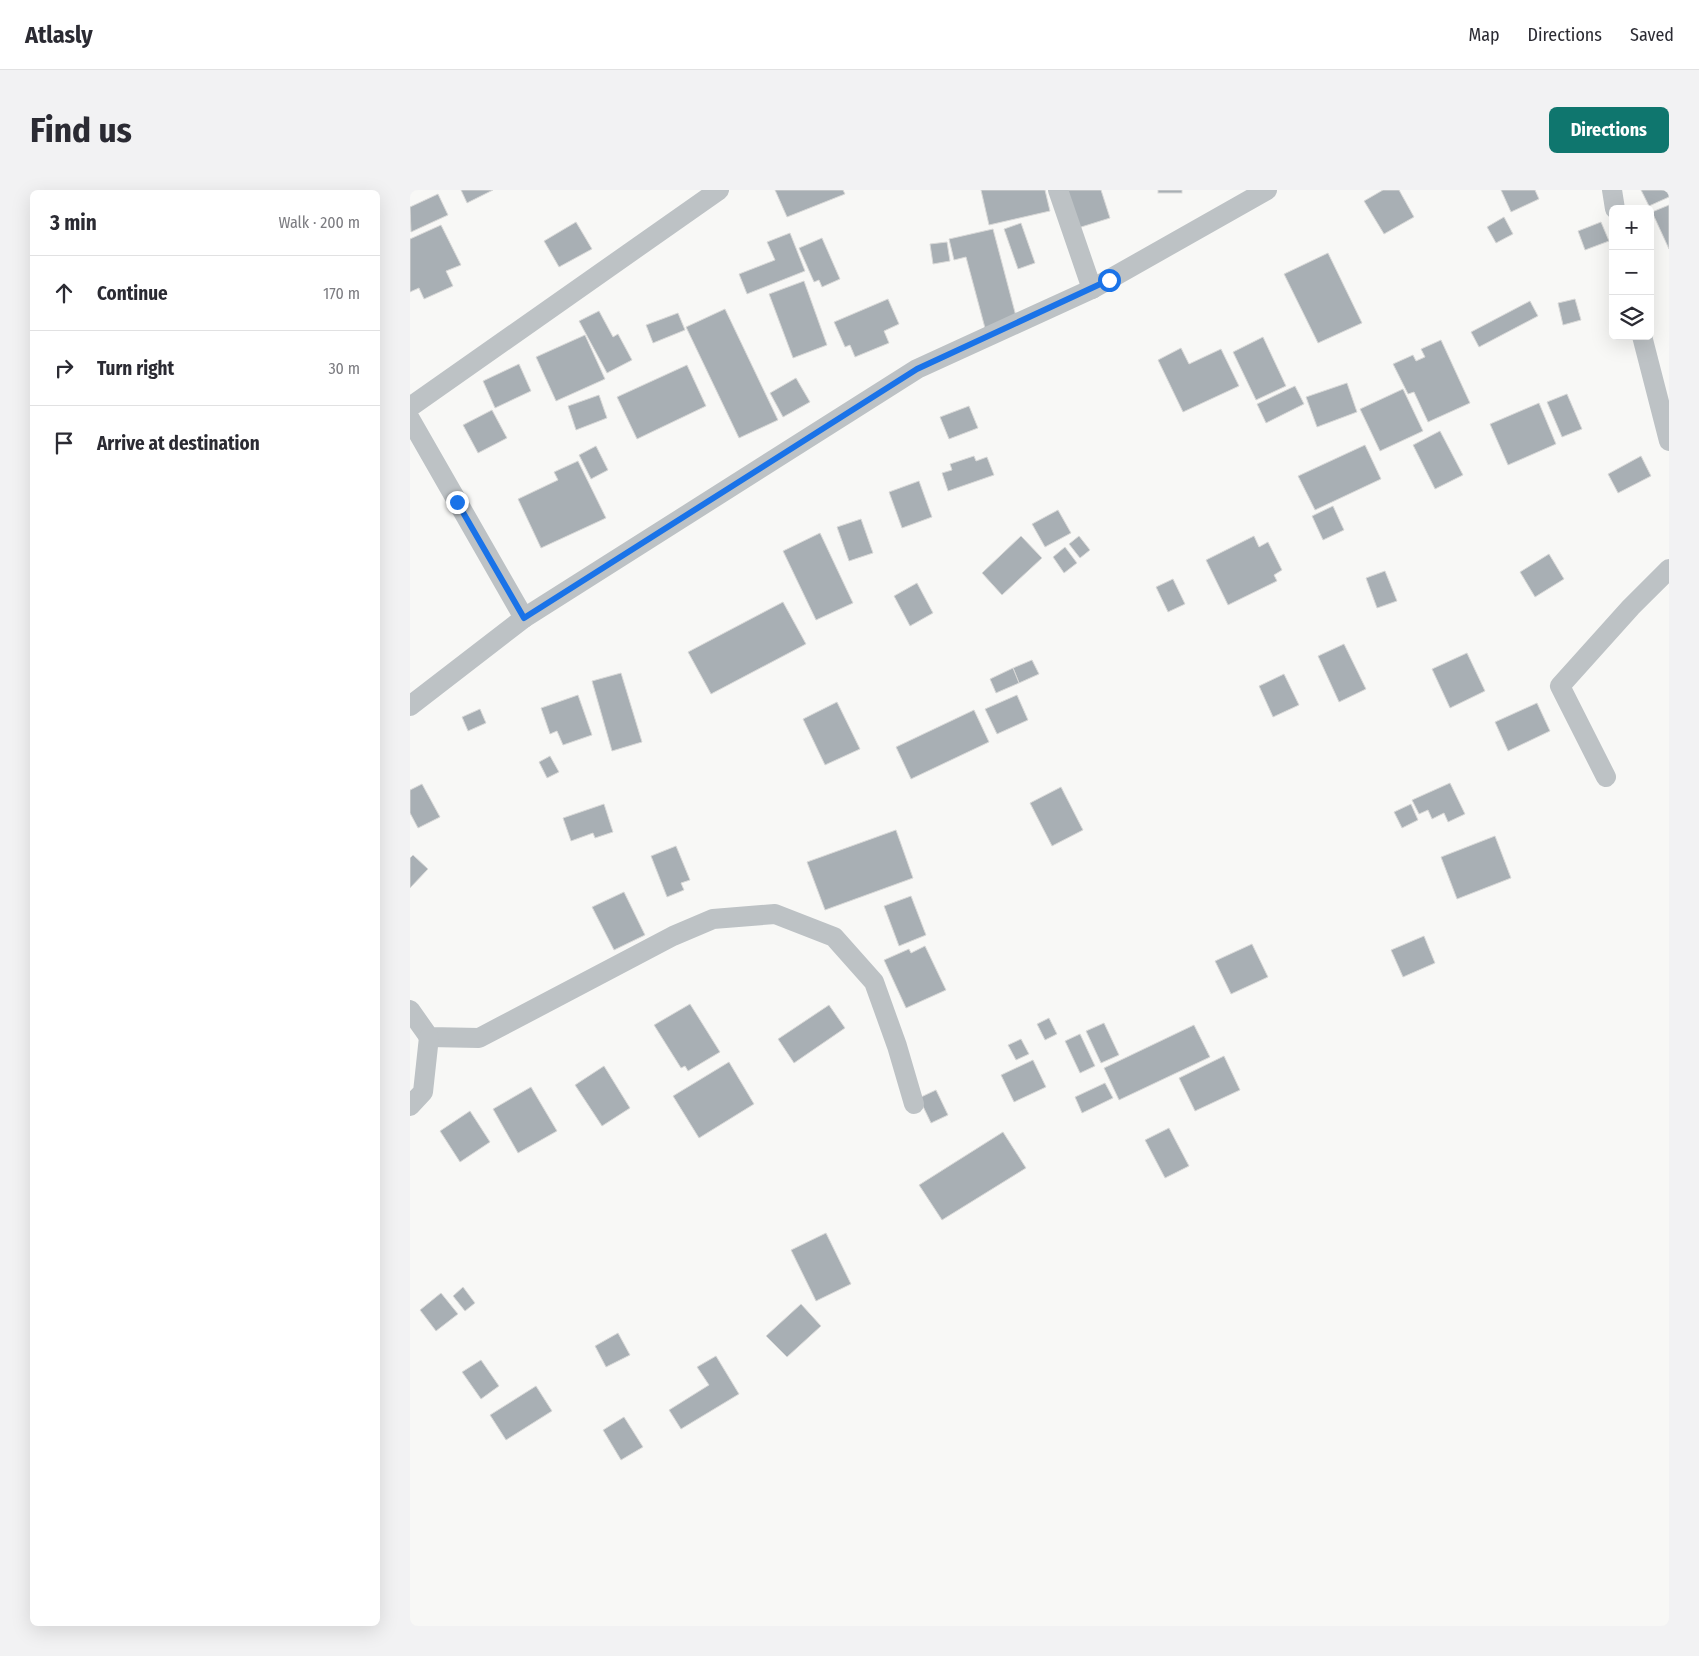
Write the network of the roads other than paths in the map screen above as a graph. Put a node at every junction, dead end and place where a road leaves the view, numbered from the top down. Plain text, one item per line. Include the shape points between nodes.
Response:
1 (719, 190) edge
2 (1058, 190) edge
3 (1267, 190) edge
4 (1612, 190) edge
5 (1614, 205) edge
6 (1092, 289) junction
7 (1643, 340) edge
8 (410, 407) edge
9 (410, 419) edge
10 (1669, 441) edge
11 (1669, 569) edge
12 (524, 618) junction
13 (410, 706) edge
14 (1606, 777) dead end
15 (410, 1010) edge
16 (429, 1037) junction
17 (914, 1104) dead end
18 (410, 1106) edge

1 - 8 street
2 - 6 street
3 - 6 street
4 - 5 street
6 - 12 street via 917,369
7 - 10 street
9 - 12 street
11 - 14 street via 1560,686
12 - 13 street
15 - 16 street
16 - 17 street via 479,1038 673,936 713,920 775,914 834,937 874,982
16 - 18 street via 424,1092

